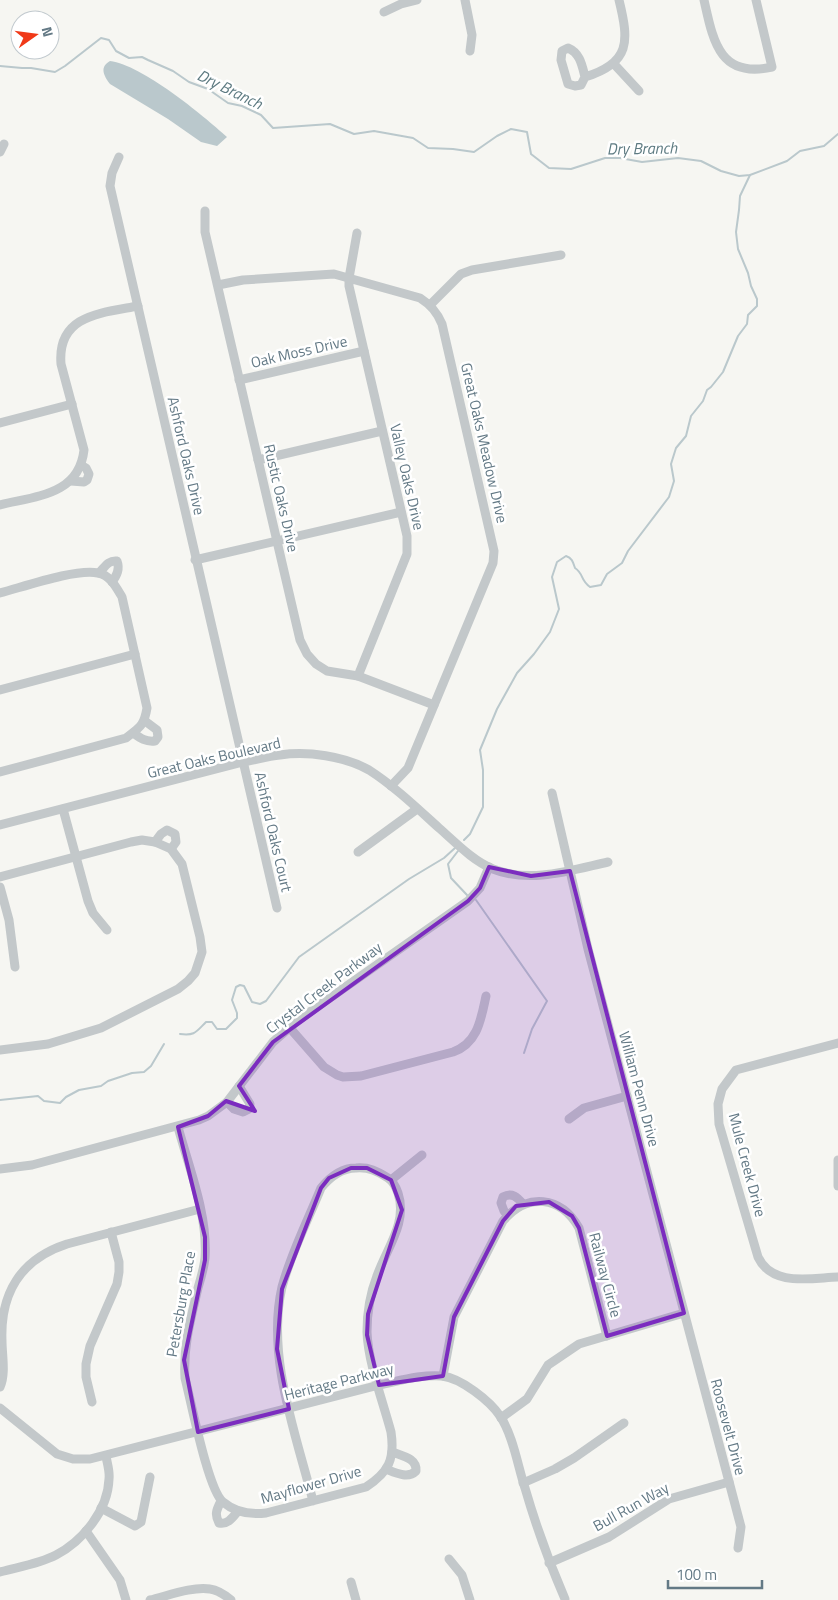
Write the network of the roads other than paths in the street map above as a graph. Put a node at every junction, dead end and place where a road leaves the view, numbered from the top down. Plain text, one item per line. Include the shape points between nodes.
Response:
1 (417, 0) edge
2 (465, 0) edge
3 (619, 0) edge
4 (704, 0) edge
5 (756, 0) edge
6 (384, 12) dead end
7 (470, 51) dead end
8 (614, 64) junction
9 (585, 77) dead end
10 (639, 91) dead end
11 (119, 157) dead end
12 (205, 211) dead end
13 (357, 234) dead end
14 (561, 255) dead end
15 (348, 278) junction
16 (218, 286) junction
17 (430, 305) junction
18 (138, 306) junction
19 (364, 351) junction
20 (240, 380) junction
21 (72, 404) junction
22 (0, 423) edge
23 (382, 431) junction
24 (258, 460) junction
25 (0, 505) edge
26 (401, 512) junction
27 (277, 541) junction
28 (195, 560) junction
29 (99, 573) junction
30 (112, 582) junction
31 (0, 593) edge
32 (135, 654) junction
33 (358, 676) junction
34 (0, 690) edge
35 (434, 705) junction
36 (145, 721) junction
37 (133, 733) junction
38 (243, 762) junction
39 (0, 772) edge
40 (391, 786) junction
41 (552, 793) dead end
42 (63, 809) junction
43 (418, 809) junction
44 (0, 825) edge
45 (155, 842) junction
46 (171, 849) junction
47 (358, 852) dead end
48 (76, 856) junction
49 (608, 862) dead end
50 (489, 867) junction
51 (570, 871) junction
52 (0, 877) edge
53 (0, 887) edge
54 (277, 908) dead end
55 (107, 930) dead end
56 (15, 967) dead end
57 (486, 996) dead end
58 (289, 1028) junction
59 (838, 1043) edge
60 (0, 1050) edge
61 (239, 1086) junction
62 (627, 1096) junction
63 (227, 1102) junction
64 (569, 1119) dead end
65 (178, 1127) junction
66 (422, 1155) dead end
67 (838, 1160) edge
68 (0, 1169) edge
69 (391, 1180) junction
70 (838, 1186) edge
71 (523, 1204) junction
72 (200, 1209) junction
73 (508, 1215) junction
74 (111, 1232) junction
75 (838, 1277) edge
76 (684, 1313) junction
77 (607, 1336) junction
78 (443, 1376) junction
79 (379, 1385) junction
80 (0, 1387) edge
81 (92, 1402) dead end
82 (0, 1408) edge
83 (289, 1409) junction
84 (501, 1418) junction
85 (624, 1423) dead end
86 (198, 1432) junction
87 (392, 1452) junction
88 (106, 1456) junction
89 (386, 1468) junction
90 (150, 1476) dead end
91 (729, 1482) junction
92 (523, 1483) junction
93 (313, 1500) junction
94 (221, 1501) junction
95 (101, 1508) junction
96 (238, 1511) junction
97 (86, 1531) junction
98 (738, 1548) dead end
99 (449, 1559) dead end
100 (549, 1563) junction
101 (0, 1572) edge
102 (351, 1582) dead end
103 (565, 1598) dead end
104 (126, 1600) edge
105 (150, 1600) edge
106 (231, 1600) edge
107 (356, 1600) edge
108 (470, 1600) edge

1 - 6 street
2 - 7 street via 472,34
3 - 8 street via 626,28 625,44
4 - 5 street via 718,50 728,61 742,68 761,69 772,67
8 - 9 street
8 - 10 street
11 - 18 street, Ashford Oaks Drive via 110,186
12 - 16 street, Rustic Oaks Drive via 205,232
13 - 15 street
14 - 17 street via 461,274
15 - 16 street via 325,274 243,280
15 - 17 street via 420,298
15 - 19 street, Valley Oaks Drive
16 - 20 street, Rustic Oaks Drive
17 - 35 street, Great Oaks Meadow Drive via 442,324 494,551 493,563
18 - 21 street via 94,315 75,325 68,333 60,354
18 - 28 street, Ashford Oaks Drive
19 - 20 street, Oak Moss Drive
19 - 23 street, Valley Oaks Drive
20 - 24 street, Rustic Oaks Drive
21 - 22 street
21 - 25 street via 84,450 81,465 72,481 56,491
23 - 24 street
23 - 26 street, Valley Oaks Drive
24 - 27 street, Rustic Oaks Drive
26 - 27 street
26 - 33 street, Valley Oaks Drive via 407,536 407,554
27 - 28 street
27 - 33 street, Rustic Oaks Drive via 300,640 307,654 327,671
28 - 38 street, Ashford Oaks Drive
29 - 30 street
29 - 30 street via 107,563 117,562 118,572
29 - 31 street via 79,572
30 - 32 street via 122,597
32 - 34 street
32 - 36 street via 147,708
33 - 35 street, Rustic Oaks Drive
35 - 40 street, Great Oaks Meadow Drive via 408,768
36 - 37 street
36 - 37 street via 157,730 155,741 144,740
37 - 39 street via 126,738
38 - 40 street, Great Oaks Boulevard via 281,754 318,755 368,770
38 - 42 street, Great Oaks Boulevard
38 - 54 street, Ashford Oaks Court
40 - 43 street, Great Oaks Boulevard
41 - 51 street, William Penn Drive
42 - 44 street, Great Oaks Boulevard
42 - 48 street
43 - 47 street
43 - 50 street, Great Oaks Boulevard via 476,860
45 - 46 street
45 - 46 street via 161,834 171,831 176,842
45 - 48 street via 136,841
46 - 60 street via 185,872 200,937 200,962 192,977 178,988 101,1028 48,1044
48 - 52 street
48 - 55 street via 90,908
49 - 51 street, Great Oaks Boulevard
50 - 51 street, Great Oaks Boulevard via 531,876
50 - 58 street, Crystal Creek Parkway via 480,888 468,901
51 - 62 street, William Penn Drive
53 - 56 street via 9,920
57 - 58 street via 475,1035 465,1046 355,1078 337,1075 324,1068
58 - 61 street, Crystal Creek Parkway via 273,1042
59 - 75 street, Mule Creek Drive via 736,1070 722,1089 718,1104 722,1132 761,1264 779,1277
61 - 63 street, Crystal Creek Parkway
61 - 63 street via 250,1104 249,1109 243,1112
62 - 64 street via 584,1108
62 - 76 street, William Penn Drive
63 - 65 street, Crystal Creek Parkway via 208,1116
65 - 68 street, Crystal Creek Parkway
65 - 72 street, Petersburg Place
66 - 69 street
67 - 70 street
69 - 79 street, Mayflower Drive via 400,1199 400,1222 377,1274 368,1314 367,1335
69 - 83 street via 367,1168 351,1168 329,1178 321,1188 288,1266 278,1313 278,1349
71 - 73 street
71 - 73 street, Railway Circle via 514,1195 503,1197 501,1203
71 - 77 street, Railway Circle via 549,1202 572,1216 579,1228
72 - 74 street
72 - 86 street, Petersburg Place via 205,1260 185,1342 184,1360
73 - 78 street via 454,1317
74 - 80 street via 54,1248 23,1272 4,1306
74 - 81 street via 119,1272 86,1364
76 - 77 street
76 - 91 street, Roosevelt Drive
77 - 84 street via 579,1344 548,1365 527,1399
78 - 79 street, Heritage Parkway
78 - 84 street, Heritage Parkway via 469,1387 488,1401
79 - 83 street, Heritage Parkway
79 - 87 street, Mayflower Drive via 391,1432
82 - 88 street, Heritage Parkway via 57,1454 73,1459
83 - 86 street, Heritage Parkway
83 - 93 street
84 - 92 street, Heritage Parkway
85 - 92 street via 574,1458
86 - 88 street, Heritage Parkway
86 - 94 street via 212,1484
87 - 89 street, Mayflower Drive
87 - 89 street via 413,1460 417,1465 416,1471 405,1475
88 - 95 street via 110,1477
89 - 93 street, Mayflower Drive via 379,1478 366,1486
90 - 95 street via 141,1522 135,1526
91 - 98 street, Roosevelt Drive via 741,1527
91 - 100 street, Bull Run Way via 670,1499 609,1537
92 - 100 street, Heritage Parkway
93 - 96 street, Mayflower Drive via 253,1515
94 - 96 street, Mayflower Drive
94 - 96 street via 216,1518 222,1524
95 - 97 street
97 - 101 street via 56,1555
97 - 104 street via 120,1580
99 - 108 street via 462,1575
100 - 103 street, Heritage Parkway
102 - 107 street
105 - 106 street via 210,1589

